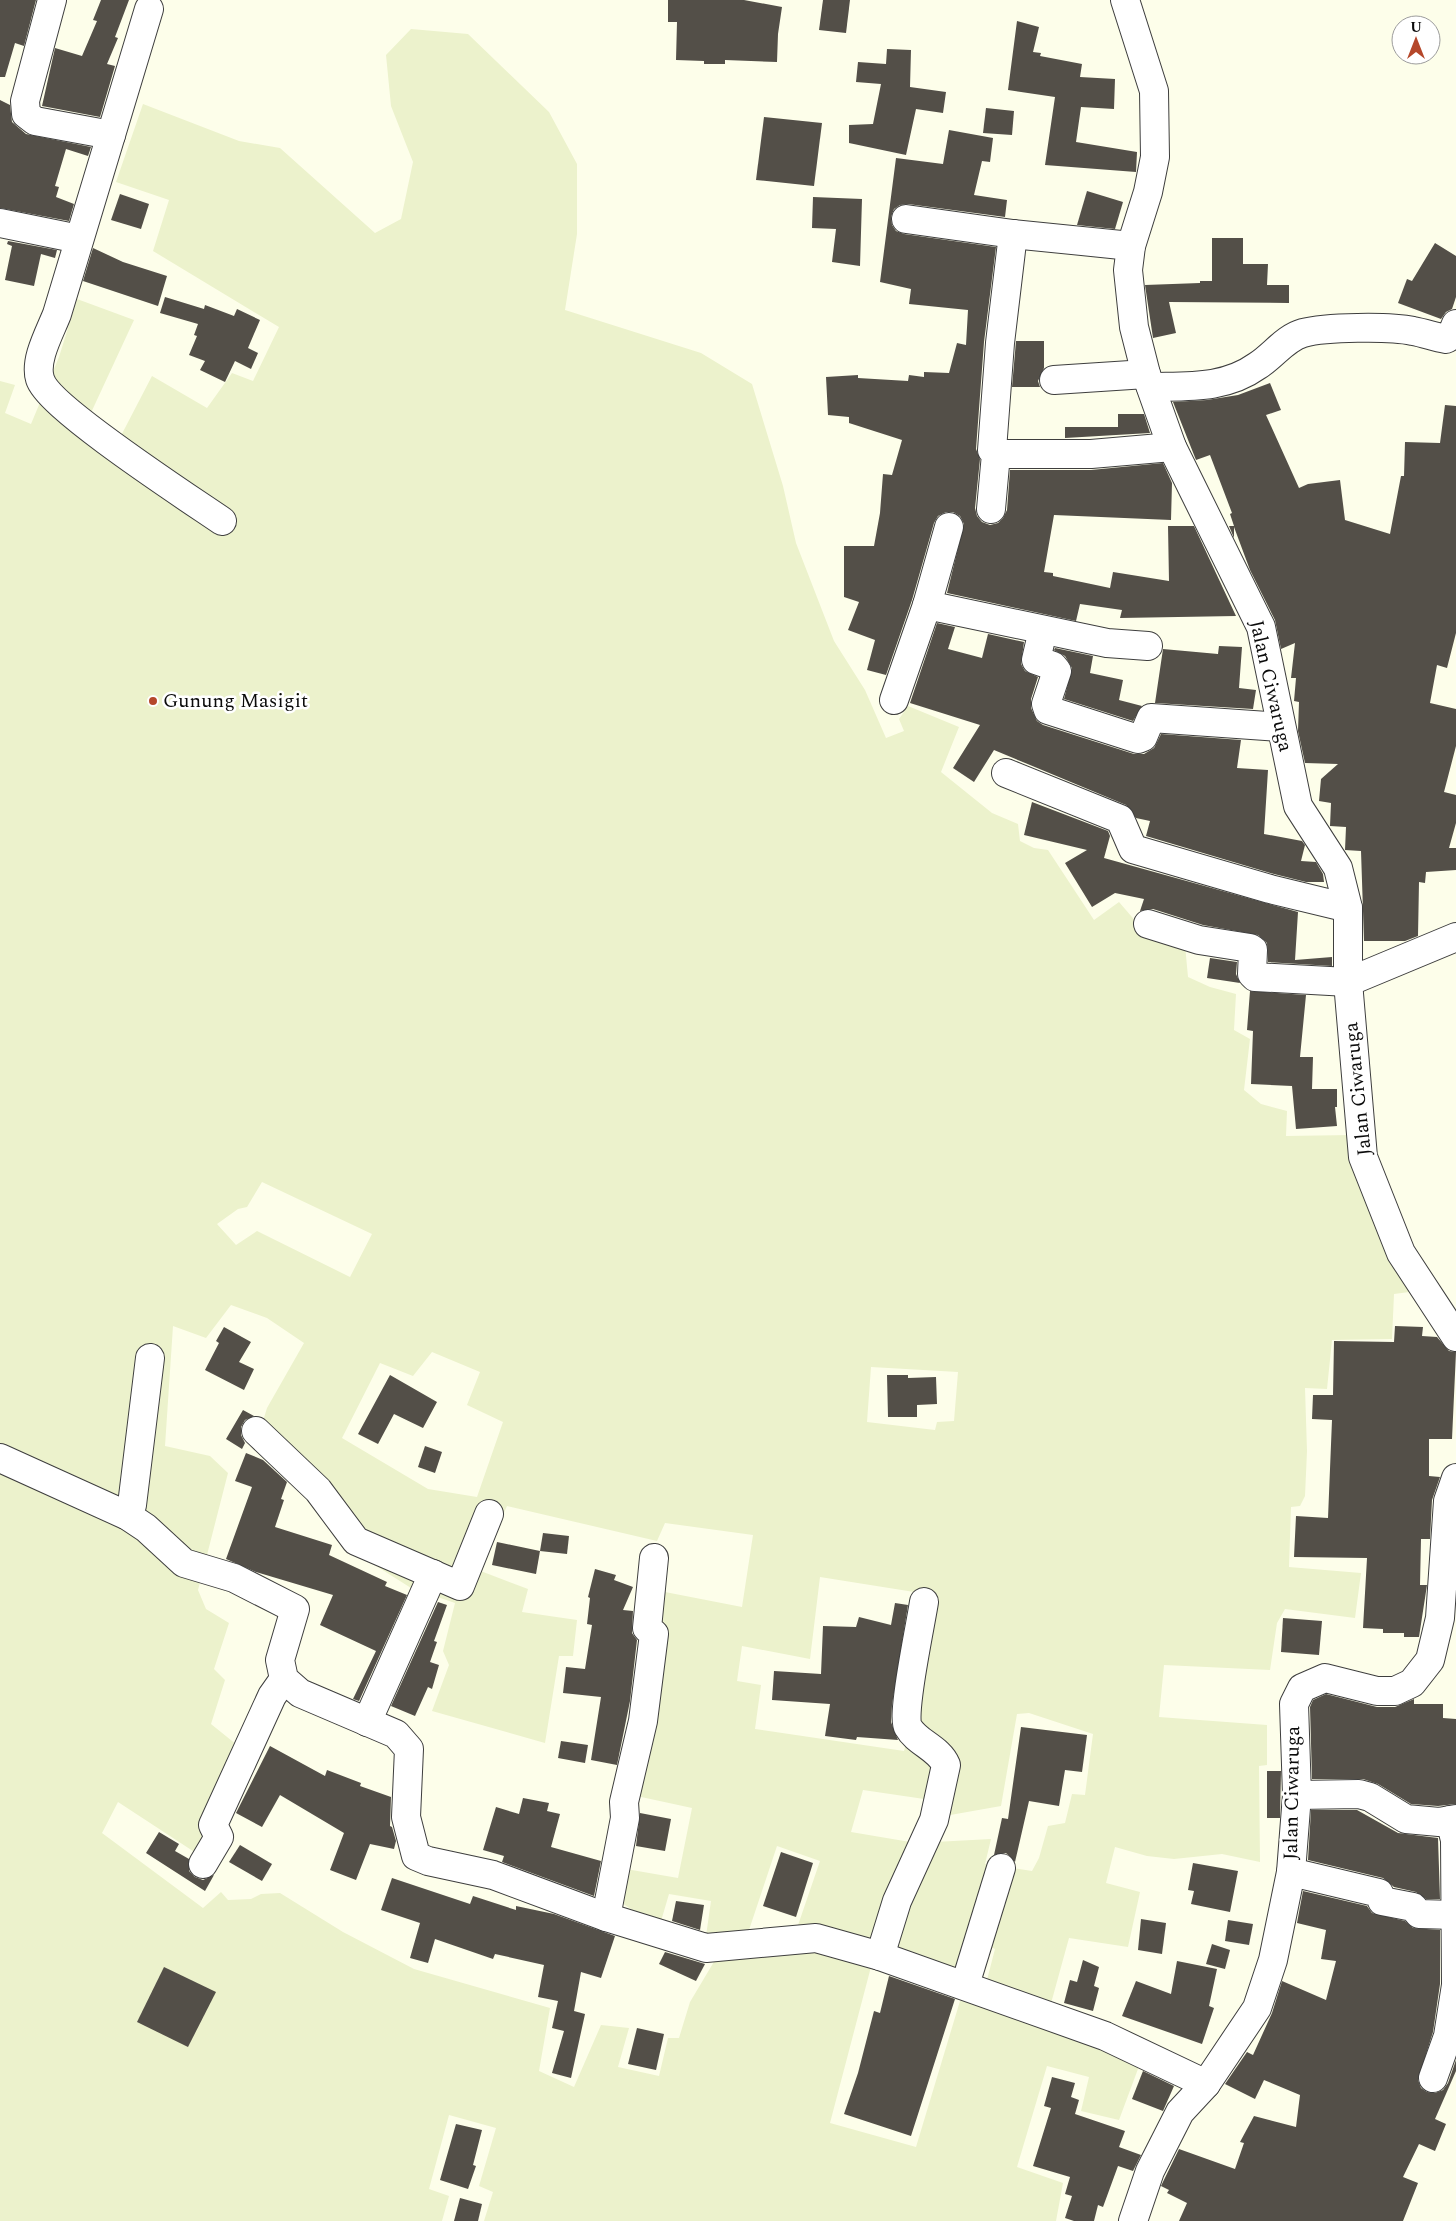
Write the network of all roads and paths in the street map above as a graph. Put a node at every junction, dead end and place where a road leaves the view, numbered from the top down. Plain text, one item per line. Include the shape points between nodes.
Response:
1 (52, 0) edge
2 (1125, 0) edge
3 (149, 9) dead end
4 (111, 135) junction
5 (906, 219) dead end
6 (0, 223) edge
7 (1013, 234) junction
8 (79, 239) junction
9 (1131, 246) junction
10 (1456, 324) edge
11 (1054, 380) dead end
12 (1149, 380) junction
13 (1172, 447) junction
14 (996, 454) junction
15 (991, 509) dead end
16 (222, 521) dead end
17 (949, 528) dead end
18 (927, 605) junction
19 (1043, 630) junction
20 (1148, 646) dead end
21 (894, 700) dead end
22 (1281, 727) junction
23 (1006, 773) dead end
24 (1348, 908) junction
25 (1148, 924) dead end
26 (1456, 937) edge
27 (1348, 982) junction
28 (1456, 1337) edge
29 (150, 1358) dead end
30 (256, 1431) dead end
31 (0, 1458) edge
32 (1456, 1478) edge
33 (489, 1514) dead end
34 (128, 1516) junction
35 (654, 1558) dead end
36 (433, 1574) junction
37 (924, 1602) dead end
38 (284, 1679) junction
39 (367, 1722) junction
40 (1297, 1795) junction
41 (1453, 1820) edge
42 (203, 1864) dead end
43 (1001, 1868) dead end
44 (1291, 1872) junction
45 (1455, 1915) edge
46 (606, 1917) junction
47 (880, 1956) junction
48 (965, 1985) junction
49 (1433, 2078) dead end
50 (1206, 2084) junction
51 (1133, 2221) edge

1 - 4 street via 25,101 26,114 35,121
2 - 9 street, Jalan Ciwaruga via 1154,91 1155,157
3 - 4 street
4 - 8 street
5 - 7 street
6 - 8 street
7 - 9 street
7 - 14 street via 1000,343 992,450
8 - 16 street via 42,356 40,380 48,394 72,416
9 - 12 street, Jalan Ciwaruga via 1128,270 1134,327
10 - 12 street via 1446,339 1392,328 1308,331 1288,340 1256,367 1238,377 1202,386
11 - 12 street
12 - 13 street, Jalan Ciwaruga
13 - 14 street via 1091,454
13 - 22 street, Jalan Ciwaruga via 1261,626
14 - 15 street
17 - 18 street
18 - 19 street
18 - 21 street
19 - 20 street via 1107,643
19 - 22 street via 1036,660 1054,666 1057,671 1046,704 1048,710 1138,739 1143,737 1151,718
22 - 24 street, Jalan Ciwaruga via 1298,806 1338,868
23 - 24 street via 1120,819 1132,849 1270,890
24 - 27 street, Jalan Ciwaruga
25 - 27 street via 1199,940 1250,948 1253,950 1252,974 1255,977
26 - 27 street
27 - 28 street, Jalan Ciwaruga via 1363,1157 1401,1253
29 - 34 street
30 - 36 street via 318,1490 356,1541
31 - 34 street
32 - 40 street, Jalan Ciwaruga via 1448,1501 1440,1618 1430,1660 1412,1684 1395,1691 1377,1691 1325,1678 1302,1688 1294,1704
33 - 36 street via 460,1586
34 - 38 street via 184,1563 234,1578 295,1609 280,1660
35 - 46 street via 647,1628 654,1634 643,1721 624,1802 625,1818
36 - 39 street
37 - 47 street via 906,1725 943,1758 946,1765 934,1820 897,1901
38 - 39 street via 300,1693
38 - 42 street via 272,1696 213,1825 218,1838
39 - 46 street via 396,1734 408,1749 406,1817 416,1856 493,1875
40 - 41 street via 1359,1794 1370,1796 1406,1819
40 - 44 street, Jalan Ciwaruga
41 - 45 street
43 - 48 street
44 - 45 street via 1379,1893 1382,1901 1413,1907 1419,1914
44 - 50 street, Jalan Ciwaruga via 1272,1960 1257,2008
45 - 49 street via 1456,1985 1448,2036
46 - 47 street via 706,1948 816,1938
47 - 48 street
48 - 50 street via 1105,2036
50 - 51 street, Jalan Ciwaruga via 1180,2112 1150,2172

